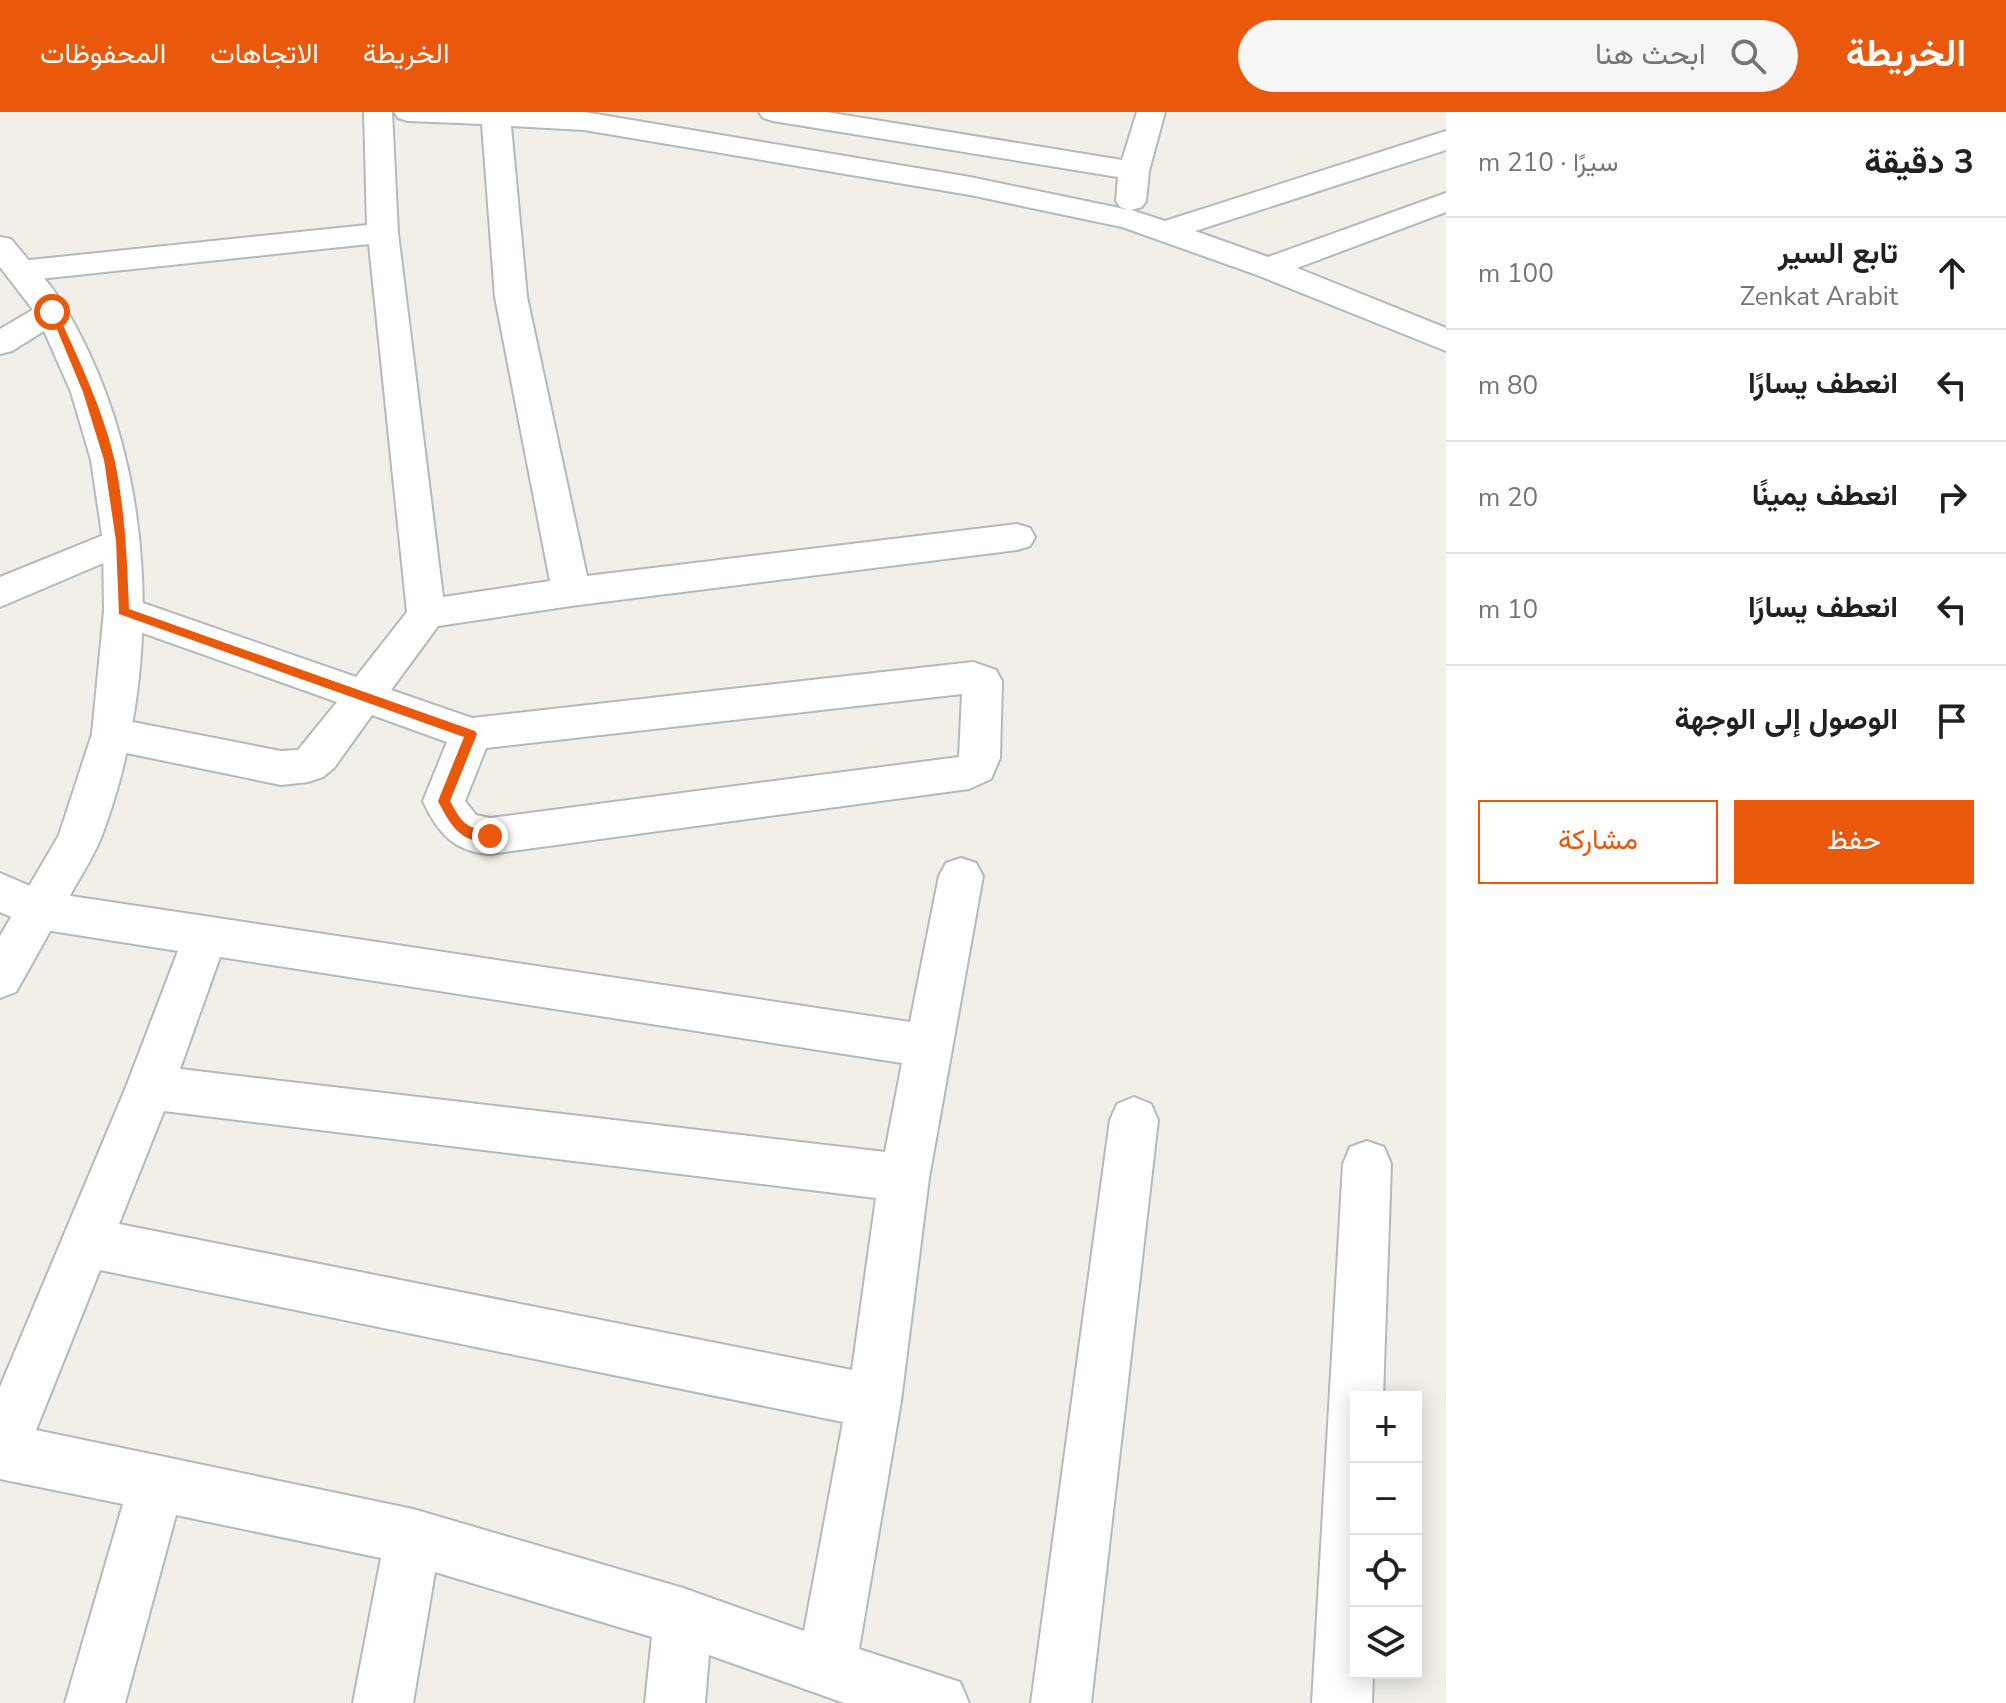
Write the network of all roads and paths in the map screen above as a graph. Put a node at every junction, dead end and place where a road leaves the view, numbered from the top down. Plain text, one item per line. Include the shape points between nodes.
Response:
1 (378, 112) edge
2 (408, 112) edge
3 (773, 112) edge
4 (1151, 112) edge
5 (1429, 112) edge
6 (496, 115) junction
7 (586, 117) edge
8 (1446, 138) edge
9 (1134, 171) junction
10 (1446, 202) edge
11 (1130, 219) junction
12 (1165, 231) junction
13 (383, 233) junction
14 (10, 259) edge
15 (1268, 268) junction
16 (52, 312) junction
17 (1446, 340) edge
18 (0, 343) edge
19 (1017, 537) dead end
20 (121, 541) junction
21 (571, 592) junction
22 (0, 593) edge
23 (123, 611) junction
24 (426, 614) junction
25 (364, 696) junction
26 (112, 734) junction
27 (471, 734) junction
28 (961, 876) dead end
29 (20, 901) edge
30 (206, 935) junction
31 (0, 978) edge
32 (928, 1046) junction
33 (150, 1087) junction
34 (1134, 1120) dead end
35 (1367, 1164) dead end
36 (904, 1178) junction
37 (85, 1242) junction
38 (1356, 1391) edge
39 (874, 1401) junction
40 (0, 1451) edge
41 (1353, 1463) edge
42 (157, 1483) junction
43 (413, 1537) junction
44 (683, 1617) junction
45 (826, 1668) junction
46 (95, 1703) edge
47 (383, 1703) edge
48 (675, 1703) edge
49 (939, 1703) edge
50 (1061, 1703) edge
51 (1342, 1703) edge

1 - 13 street
2 - 6 street
3 - 9 street
4 - 9 street
5 - 8 street
6 - 7 street
6 - 21 street via 511,297
7 - 11 street
8 - 12 street
9 - 11 street
10 - 15 street
11 - 12 street
12 - 15 street
13 - 14 street
13 - 24 street
14 - 16 street
15 - 17 street
16 - 18 street
16 - 20 street via 88,392 109,460
19 - 21 street
20 - 22 street
20 - 23 street
21 - 24 street
23 - 25 street
23 - 26 street
24 - 25 street
25 - 26 street via 319,756 295,767
25 - 27 street
26 - 29 street via 79,839
27 - 27 street via 973,677 982,681 979,758 969,772 490,836 466,832 444,801
28 - 32 street
29 - 30 street
29 - 31 street
30 - 32 street
30 - 33 street
32 - 36 street
33 - 36 street
33 - 37 street
34 - 50 street
35 - 38 street
36 - 39 street
37 - 39 street
37 - 40 street
39 - 45 street
40 - 42 street
41 - 51 street
42 - 43 street
42 - 46 street
43 - 44 street
43 - 47 street
44 - 45 street
44 - 48 street
45 - 49 street

